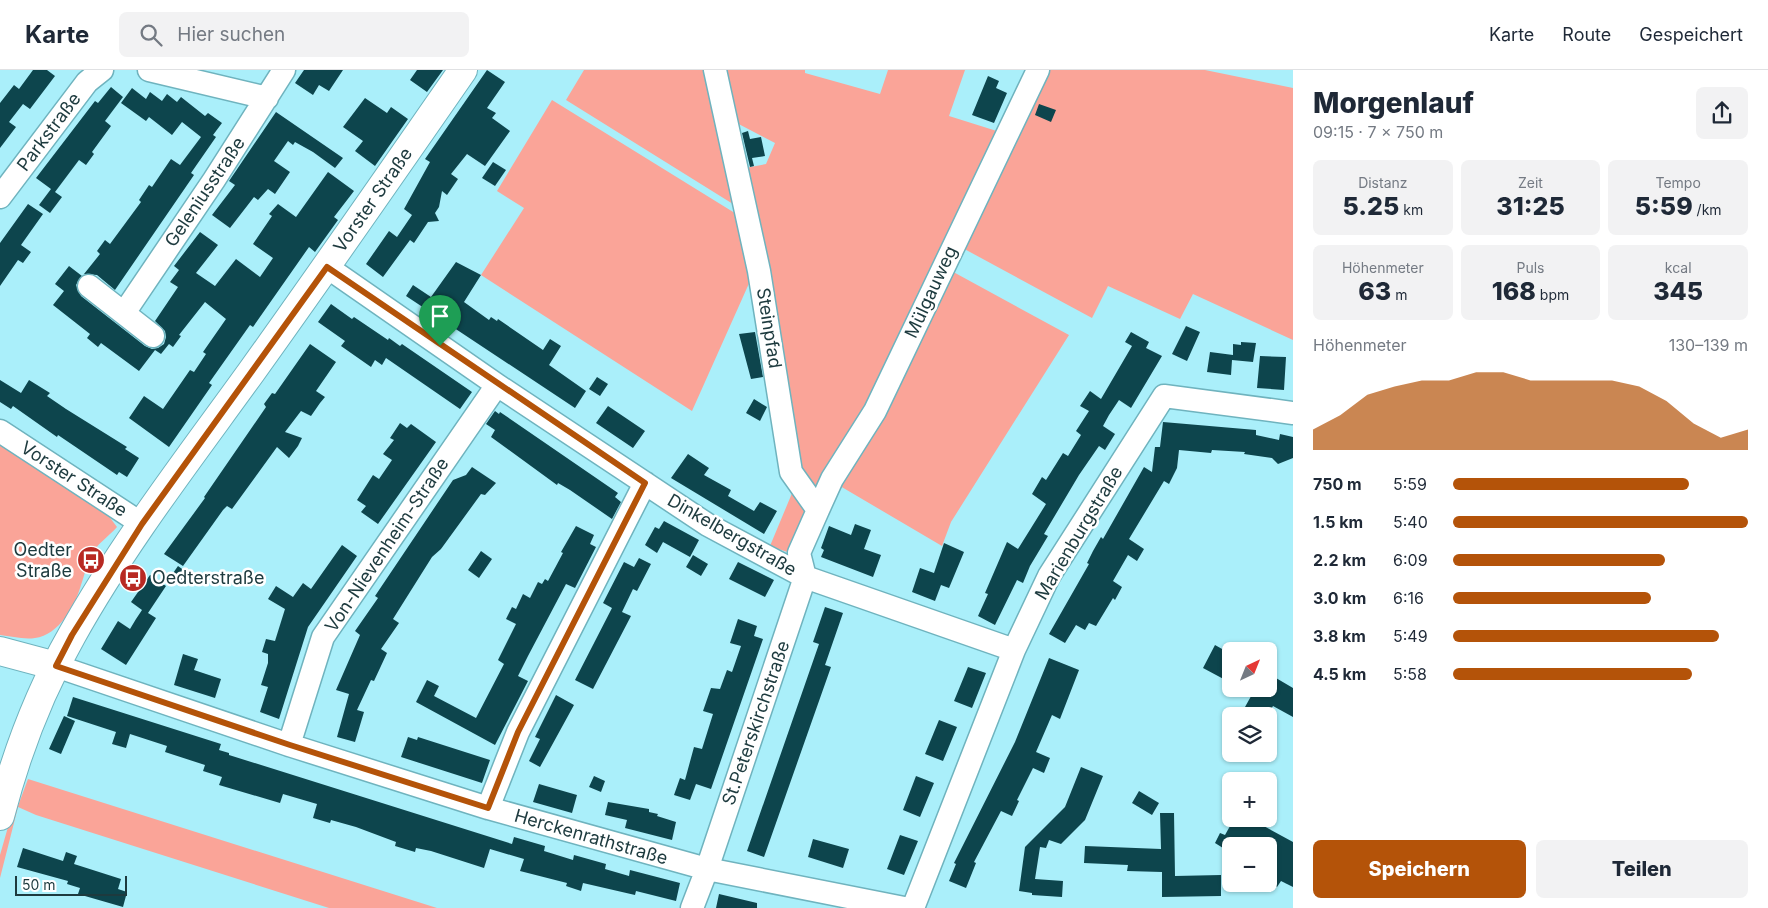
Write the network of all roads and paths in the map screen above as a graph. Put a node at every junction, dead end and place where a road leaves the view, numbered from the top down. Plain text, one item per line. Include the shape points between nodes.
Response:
1 (102, 70) edge
2 (149, 70) edge
3 (284, 70) edge
4 (463, 70) edge
5 (716, 70) edge
6 (1038, 70) edge
7 (267, 98) junction
8 (0, 197) edge
9 (327, 267) junction
10 (89, 286) dead end
11 (124, 313) junction
12 (153, 336) dead end
13 (497, 385) junction
14 (1293, 413) edge
15 (3, 433) edge
16 (645, 483) junction
17 (818, 510) junction
18 (142, 524) junction
19 (805, 577) junction
20 (1014, 650) junction
21 (0, 651) edge
22 (56, 666) junction
23 (290, 745) junction
24 (488, 808) junction
25 (0, 816) edge
26 (707, 870) junction
27 (692, 908) edge
28 (904, 908) edge
29 (913, 908) edge

1 - 8 street, Parkstraße via 87,82
2 - 7 street
3 - 7 street, Geleniusstraße
4 - 9 main road, Vorster Straße
5 - 17 street, Steinpfad via 759,271 791,472
6 - 17 street, Mülgauweg via 875,411 832,479
7 - 11 street, Geleniusstraße
9 - 13 street, Dinkelbergstraße
9 - 18 main road, Vorster Straße
10 - 11 street
11 - 12 street
13 - 16 street, Dinkelbergstraße
13 - 23 street, Von-Nievenheim-Straße via 323,637
14 - 20 street, Marienburgstraße via 1164,396 1050,576
15 - 18 street, Vorster Straße
16 - 19 street, Dinkelbergstraße via 708,525
16 - 24 street via 518,732
17 - 19 street via 799,553
18 - 22 main road, Vorster Straße
19 - 20 street, Dinkelbergstraße
19 - 26 street, St.Peterskirchstraße
20 - 29 street, Marienburgstraße
21 - 22 main road
22 - 23 street, Herckenrathstraße
22 - 25 main road, Vorster Straße via 8,785
23 - 24 street, Herckenrathstraße
24 - 26 street, Herckenrathstraße
26 - 27 street, St.Peterskirchstraße
26 - 28 street, Herckenrathstraße

